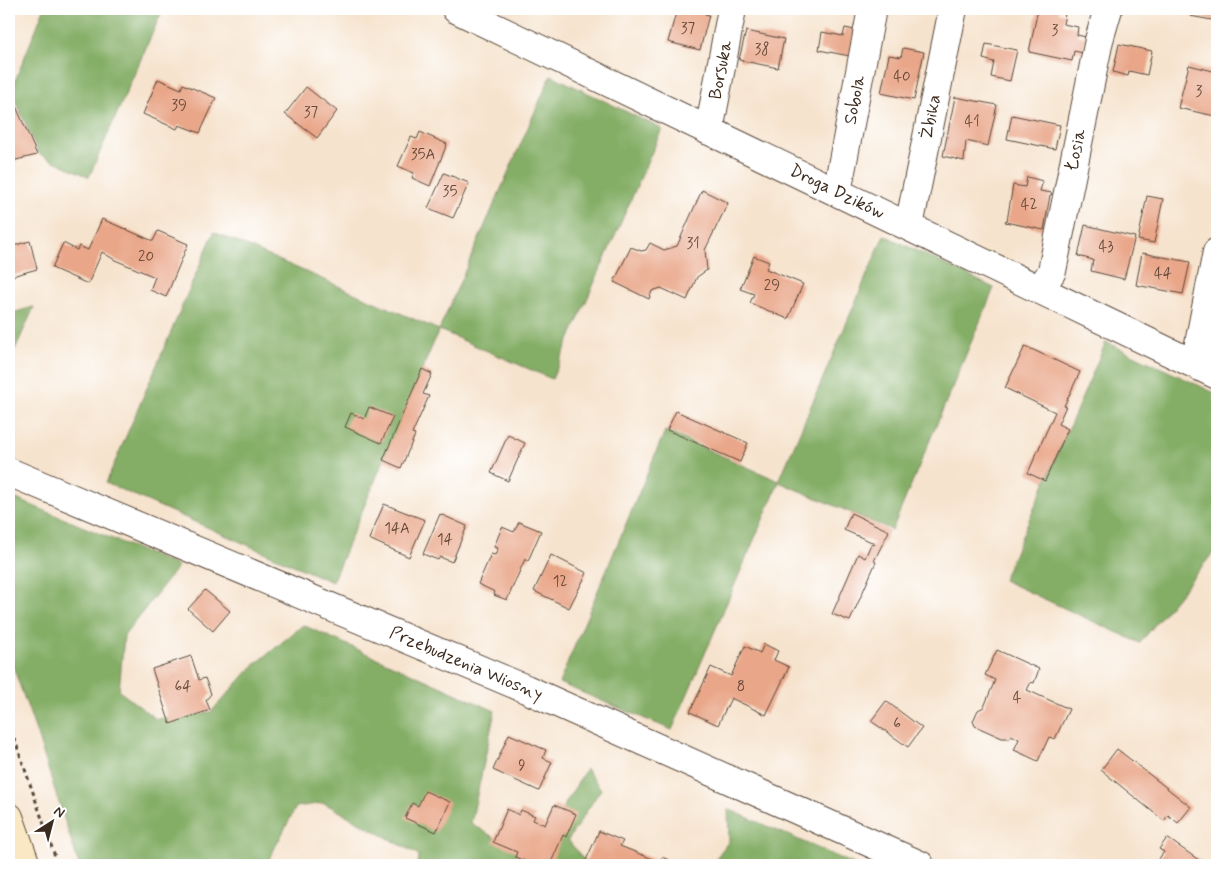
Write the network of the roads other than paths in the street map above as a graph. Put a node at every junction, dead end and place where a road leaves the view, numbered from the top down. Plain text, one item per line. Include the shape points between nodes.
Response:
1 (732, 9) edge
2 (872, 9) edge
3 (952, 9) edge
4 (1108, 9) edge
5 (472, 13) edge
6 (709, 131) junction
7 (837, 192) junction
8 (909, 226) junction
9 (1217, 252) edge
10 (1040, 290) junction
11 (1206, 370) edge
12 (9, 472) edge
13 (9, 817) edge
14 (26, 865) edge
15 (920, 865) edge

1 - 6 street, Borsuka
2 - 7 street, Sobola
3 - 8 street, Żbika
4 - 10 street, Łosia via 1052,271
5 - 6 street, Droga Dzików
6 - 7 street, Droga Dzików
7 - 8 street, Droga Dzików
8 - 10 street, Droga Dzików
9 - 11 street
10 - 11 street, Droga Dzików
12 - 15 street, Przebudzenia Wiosny via 526,689
13 - 14 main road

